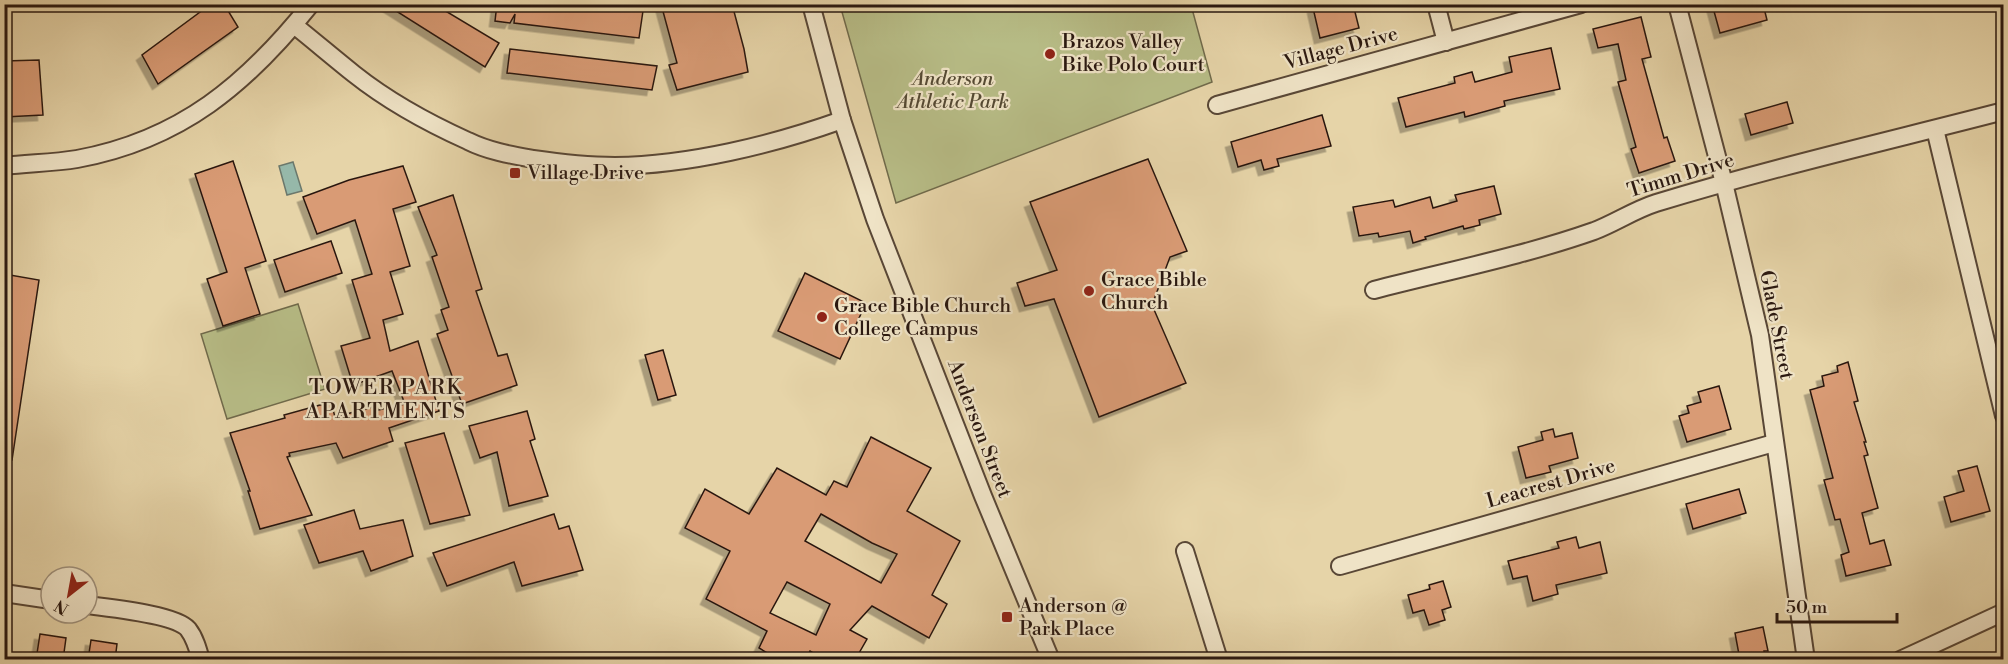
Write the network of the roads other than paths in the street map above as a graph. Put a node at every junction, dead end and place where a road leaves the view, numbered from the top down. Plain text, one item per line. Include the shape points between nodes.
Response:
1 (311, 4) edge
2 (811, 4) edge
3 (1436, 4) edge
4 (1581, 4) edge
5 (1677, 4) edge
6 (294, 25) junction
7 (1446, 42) junction
8 (1216, 105) dead end
9 (2004, 111) edge
10 (842, 120) junction
11 (1935, 129) junction
12 (4, 165) edge
13 (1724, 183) junction
14 (1374, 290) dead end
15 (2004, 416) edge
16 (1774, 443) junction
17 (1185, 551) dead end
18 (1340, 566) dead end
19 (4, 593) edge
20 (39, 598) edge
21 (99, 607) edge
22 (2004, 612) edge
23 (201, 660) edge
24 (1051, 660) edge
25 (1219, 660) edge
26 (1806, 660) edge
27 (1900, 660) edge

1 - 6 street
2 - 10 street, Anderson Street
3 - 7 street
4 - 7 street, Village Drive
5 - 13 street, Glade Street
6 - 10 street via 356,76 407,110 469,142 507,154 615,166 691,159
6 - 12 street via 261,62 214,102 150,139 77,159
7 - 8 street, Village Drive
9 - 11 street, Timm Drive
10 - 24 street, Anderson Street via 874,219
11 - 13 street, Timm Drive
11 - 15 street
13 - 14 street, Timm Drive via 1652,204 1597,230 1547,246
13 - 16 street, Glade Street via 1760,335
16 - 18 street, Leacrest Drive
16 - 26 street, Glade Street
17 - 25 street
19 - 20 street
21 - 23 street via 171,619 187,627
22 - 27 street

